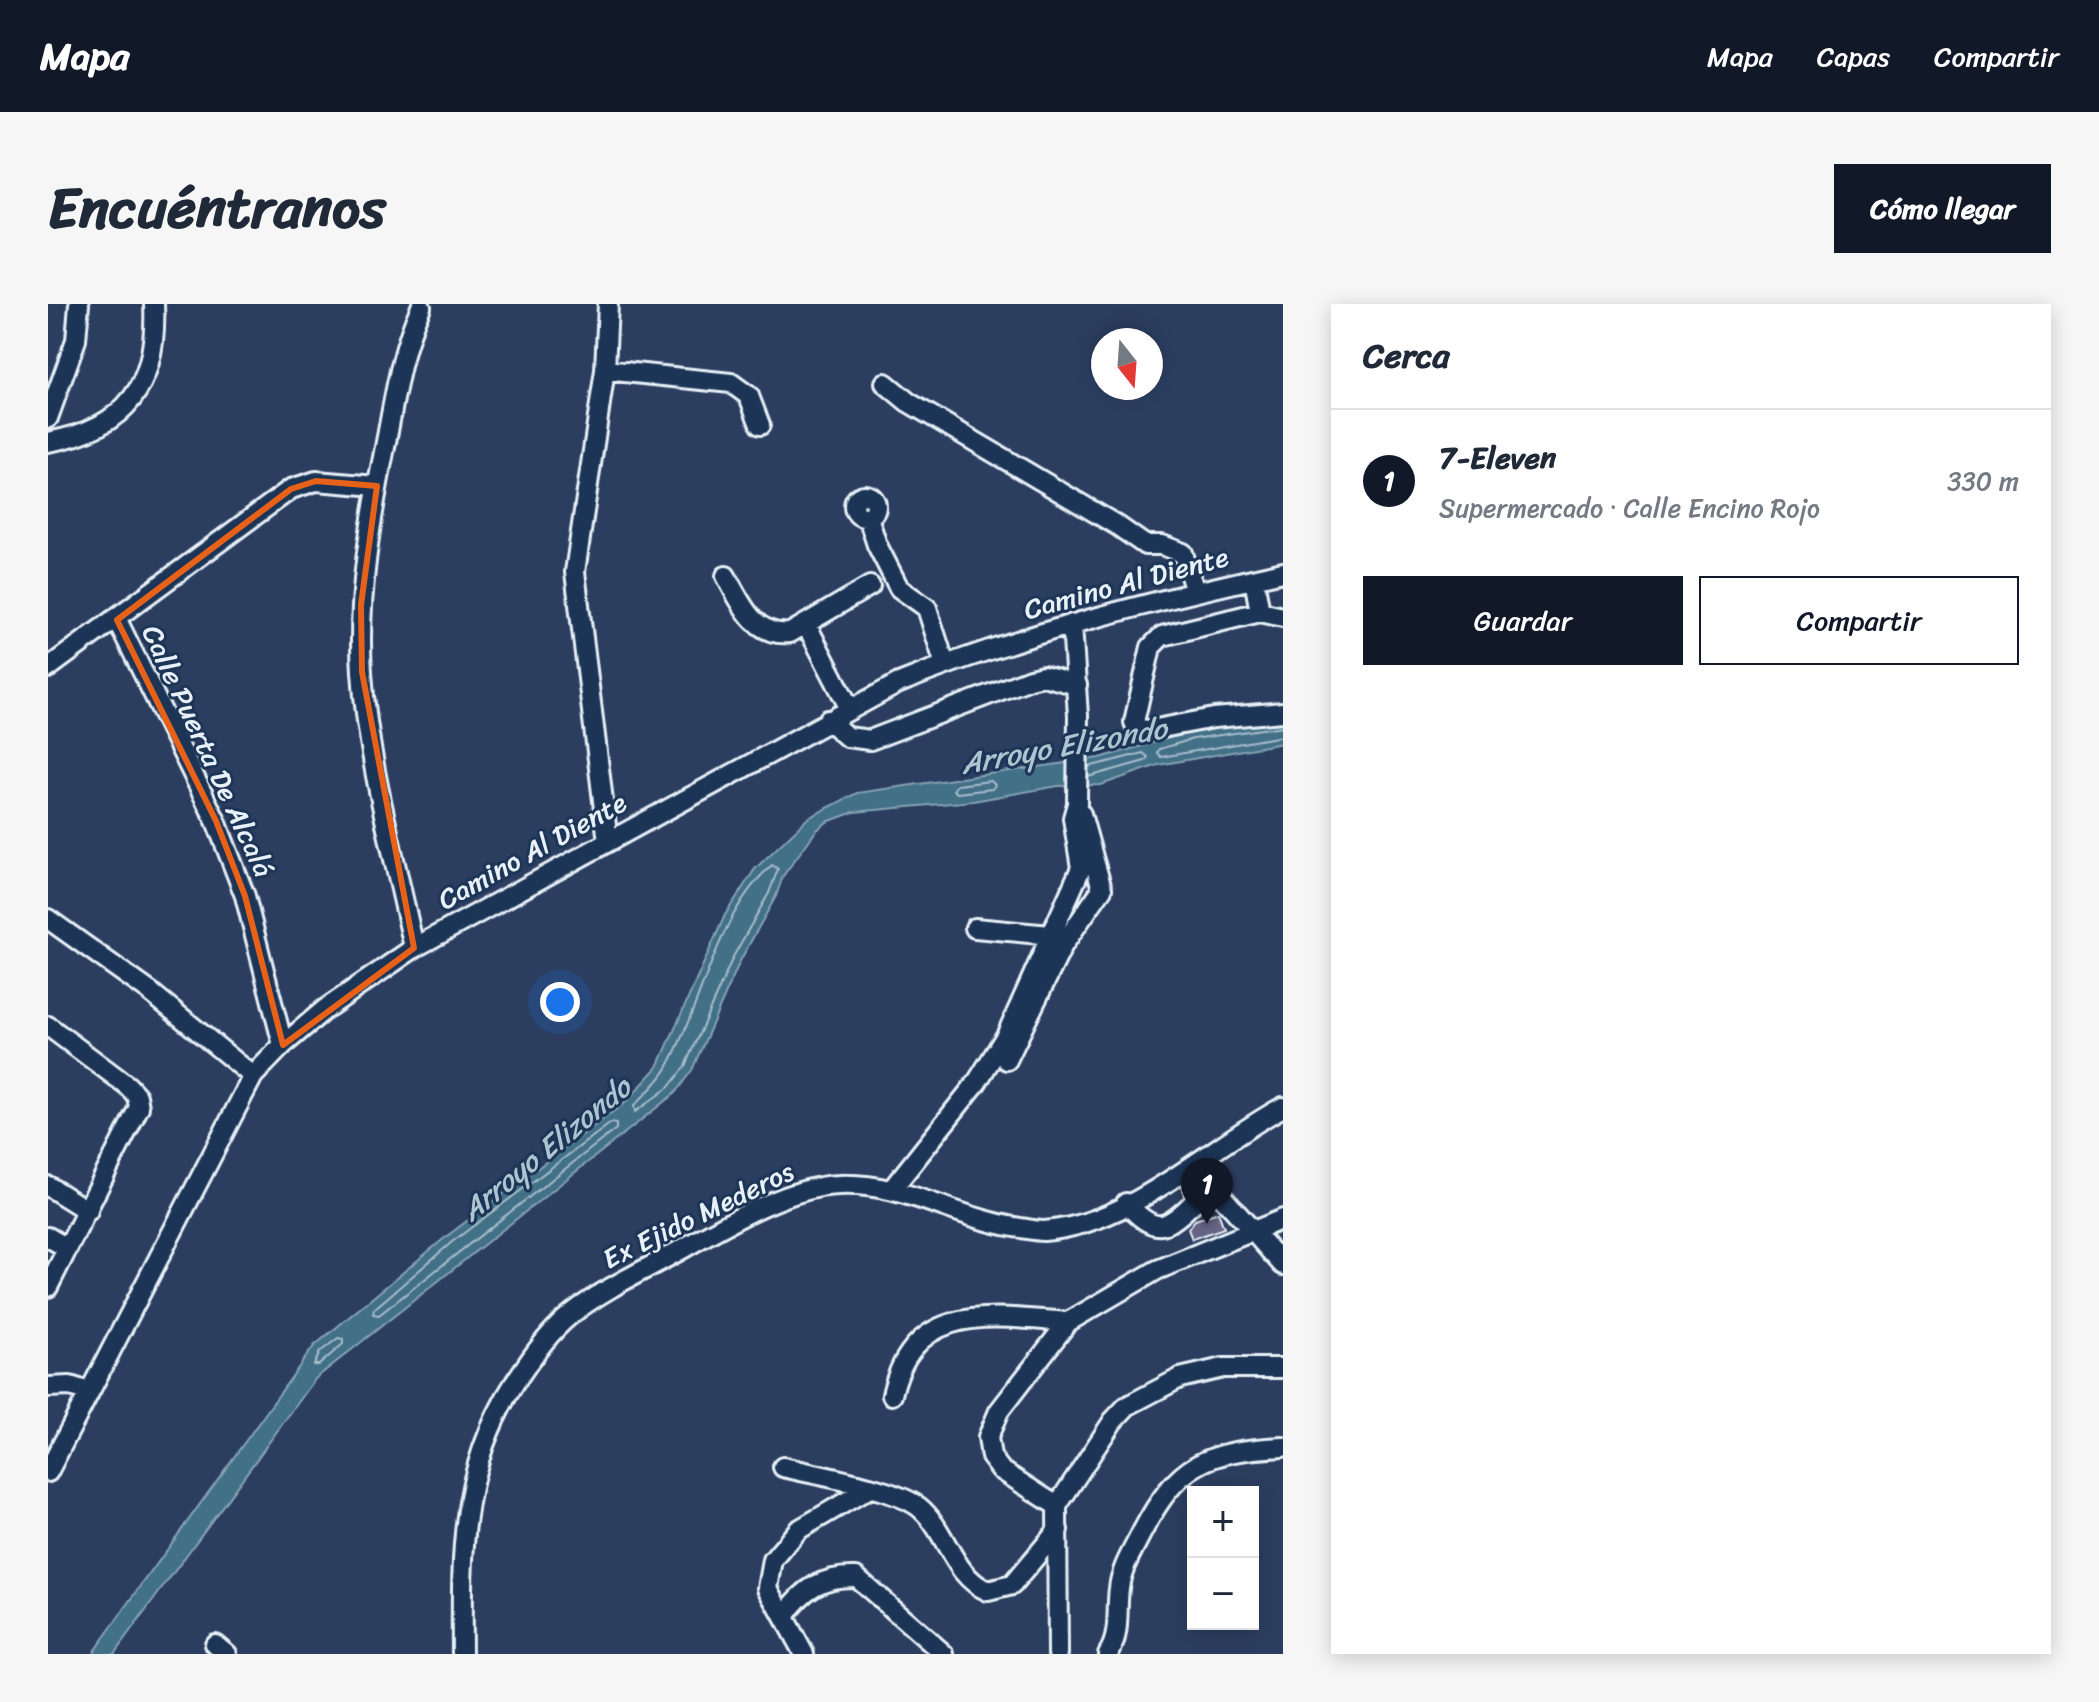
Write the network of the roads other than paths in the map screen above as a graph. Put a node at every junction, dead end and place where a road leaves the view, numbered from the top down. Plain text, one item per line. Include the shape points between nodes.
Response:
1 (79, 304) edge
2 (154, 304) edge
3 (608, 304) edge
4 (421, 307) dead end
5 (605, 370) junction
6 (885, 383) dead end
7 (48, 418) edge
8 (760, 425) dead end
9 (48, 442) edge
10 (377, 486) junction
11 (868, 517) dead end
12 (1283, 572) edge
13 (726, 576) dead end
14 (1254, 579) junction
15 (870, 586) dead end
16 (1195, 592) junction
17 (1260, 612) junction
18 (1283, 617) edge
19 (117, 620) junction
20 (806, 624) junction
21 (1072, 624) junction
22 (945, 665) junction
23 (48, 668) edge
24 (1077, 685) junction
25 (850, 709) junction
26 (1283, 712) edge
27 (828, 720) junction
28 (608, 842) junction
29 (1089, 868) junction
30 (1068, 898) junction
31 (1086, 913) junction
32 (48, 919) edge
33 (975, 928) dead end
34 (1057, 940) junction
35 (414, 948) junction
36 (48, 1026) edge
37 (283, 1045) junction
38 (253, 1076) junction
39 (1283, 1107) edge
40 (1193, 1168) junction
41 (48, 1186) edge
42 (898, 1191) junction
43 (1126, 1203) junction
44 (88, 1211) junction
45 (1283, 1219) edge
46 (1253, 1233) junction
47 (48, 1237) edge
48 (67, 1248) junction
49 (1283, 1265) edge
50 (48, 1287) edge
51 (1068, 1322) junction
52 (1283, 1368) edge
53 (48, 1387) edge
54 (89, 1392) junction
55 (892, 1395) dead end
56 (1283, 1447) edge
57 (783, 1467) dead end
58 (48, 1472) edge
59 (868, 1489) junction
60 (1057, 1506) junction
61 (1058, 1530) junction
62 (785, 1615) junction
63 (462, 1654) edge
64 (804, 1654) edge
65 (944, 1654) edge
66 (1058, 1654) edge
67 (1108, 1654) edge

1 - 7 street via 76,340
2 - 9 street via 152,355 135,397 96,429
3 - 5 street
4 - 10 street via 405,340
5 - 8 street via 731,383 749,396
5 - 28 street via 575,572
6 - 16 street via 908,402 1118,526 1131,539 1183,553
10 - 19 street via 316,481 291,489
10 - 35 street via 361,605 362,672
11 - 22 street via 899,588 927,608
12 - 14 street, Camino Al Diente
13 - 20 street via 765,631 790,633
14 - 16 street, Camino Al Diente
14 - 17 street
15 - 20 street
16 - 21 street, Camino Al Diente
17 - 18 street
17 - 26 street via 1162,636 1151,647 1134,722 1137,729 1151,730
19 - 23 street
19 - 37 street, Calle Puerta De Alcalá via 216,821 245,896
20 - 25 street
21 - 22 street, Camino Al Diente
21 - 24 street
22 - 25 street, Camino Al Diente
24 - 27 street via 1043,676 1030,679 870,740 847,737
24 - 29 street via 1073,818
25 - 27 street, Camino Al Diente
27 - 28 street, Camino Al Diente
28 - 35 street, Camino Al Diente
29 - 30 street
29 - 31 street via 1102,889
30 - 31 street
30 - 34 street
31 - 34 street
32 - 38 street via 149,991
33 - 34 street
34 - 42 street via 981,1085
35 - 37 street, Camino Al Diente
36 - 44 street via 137,1096 136,1119
37 - 38 street, Camino Al Diente
38 - 54 street, Camino Al Diente
39 - 40 street, Ex Ejido Mederos
40 - 43 street, Ex Ejido Mederos
40 - 43 street via 1195,1201 1163,1224 1145,1224
40 - 46 street via 1228,1199
41 - 44 street
42 - 43 street, Ex Ejido Mederos via 984,1222 1041,1231 1089,1221
42 - 63 street, Ex Ejido Mederos via 874,1185 806,1189 692,1243 599,1296 556,1328 506,1393 483,1440 464,1526
44 - 48 street
45 - 46 street
46 - 49 street
46 - 51 street via 1157,1270
47 - 48 street
48 - 50 street
51 - 55 street via 976,1316 954,1321 918,1345 896,1378
51 - 60 street via 999,1411 988,1437 991,1457 1001,1470
52 - 60 street via 1223,1368 1150,1392 1113,1421
53 - 54 street
54 - 58 street, Camino Al Diente
56 - 67 street via 1208,1459 1171,1483 1127,1562
57 - 59 street
59 - 61 street via 917,1505 961,1571 988,1591 1012,1585
59 - 62 street via 798,1530 773,1560 768,1588
60 - 61 street
61 - 66 street
62 - 64 street
62 - 65 street via 798,1597 824,1579 856,1577

